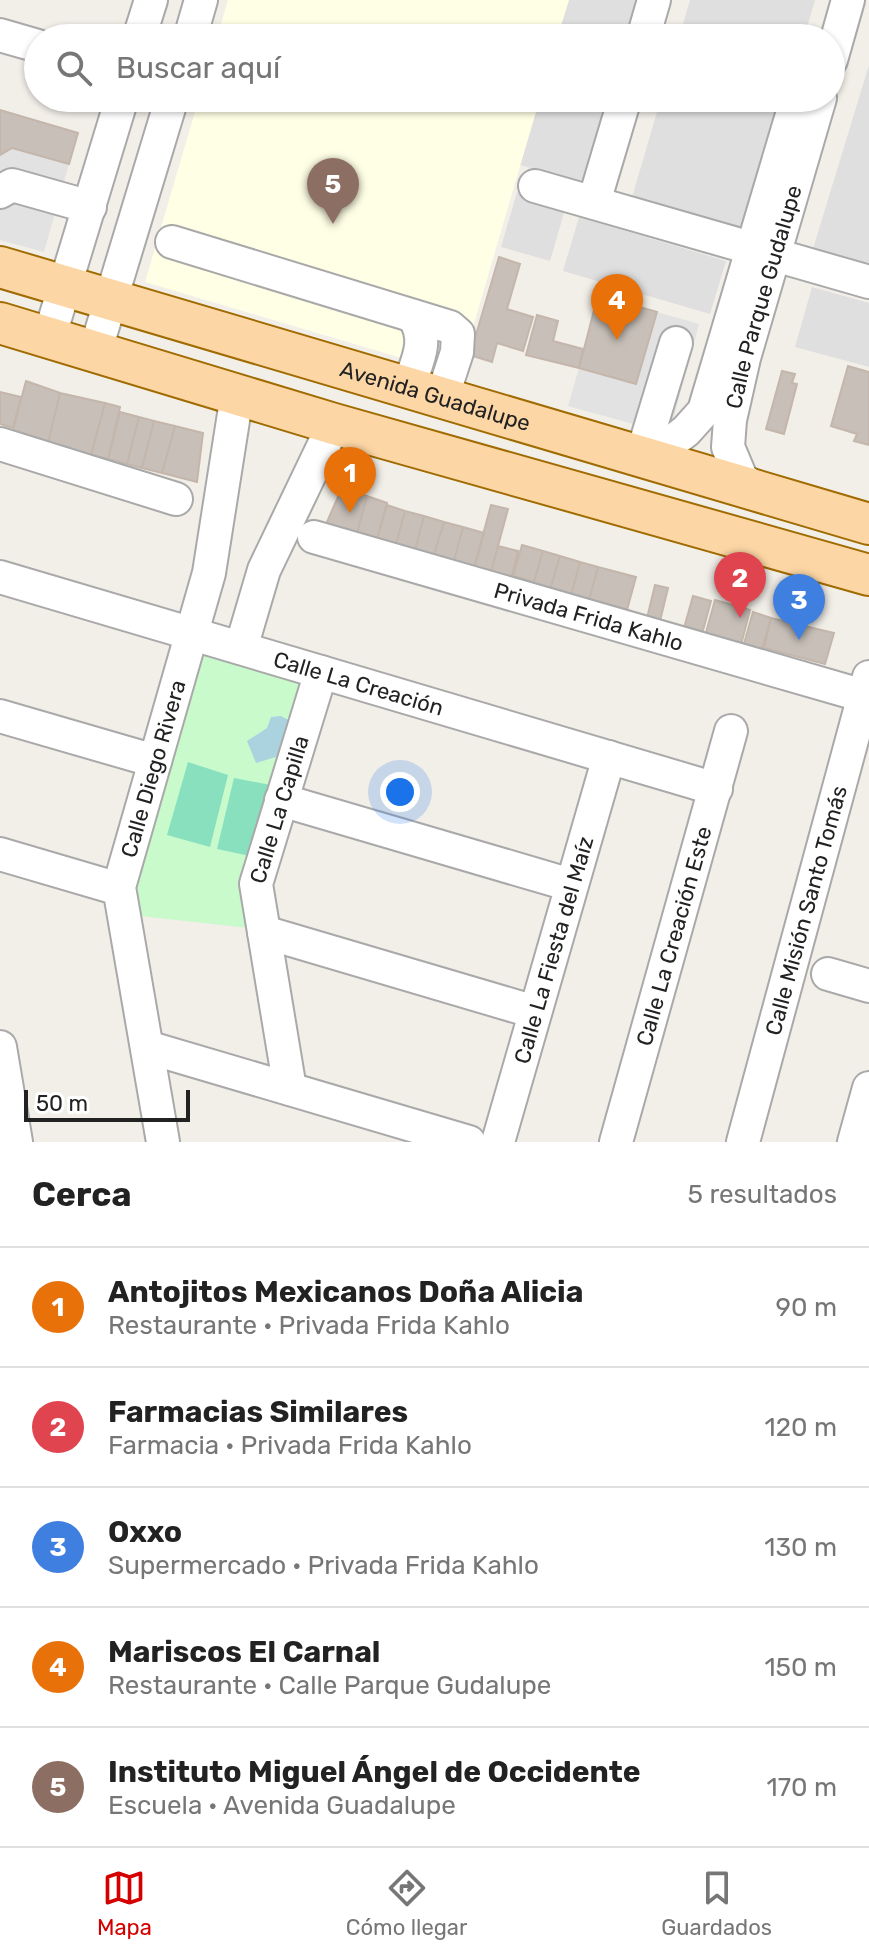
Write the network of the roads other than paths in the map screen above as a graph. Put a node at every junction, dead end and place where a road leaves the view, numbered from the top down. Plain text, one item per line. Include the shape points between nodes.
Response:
1 (151, 0) edge
2 (201, 0) edge
3 (654, 0) edge
4 (826, 0) edge
5 (848, 0) edge
6 (143, 24) edge
7 (194, 24) edge
8 (647, 24) edge
9 (819, 24) edge
10 (841, 24) edge
11 (0, 35) edge
12 (24, 42) edge
13 (118, 112) edge
14 (168, 112) edge
15 (621, 112) edge
16 (794, 112) edge
17 (815, 112) edge
18 (535, 186) dead end
19 (0, 192) edge
20 (594, 202) junction
21 (90, 207) junction
22 (172, 242) dead end
23 (763, 251) junction
24 (0, 267) edge
25 (869, 282) edge
26 (66, 286) junction
27 (111, 300) junction
28 (0, 323) edge
29 (49, 338) junction
30 (676, 343) dead end
31 (95, 352) junction
32 (425, 393) junction
33 (237, 395) junction
34 (482, 409) junction
35 (717, 415) junction
36 (334, 424) junction
37 (0, 444) edge
38 (646, 457) junction
39 (467, 462) junction
40 (755, 489) junction
41 (176, 499) dead end
42 (869, 524) edge
43 (314, 537) dead end
44 (869, 575) edge
45 (0, 577) edge
46 (192, 634) junction
47 (241, 648) junction
48 (321, 672) junction
49 (866, 686) edge
50 (0, 716) edge
51 (731, 731) dead end
52 (609, 757) junction
53 (155, 761) junction
54 (716, 789) junction
55 (281, 800) junction
56 (0, 854) edge
57 (571, 885) junction
58 (119, 889) junction
59 (264, 932) junction
60 (828, 974) dead end
61 (869, 986) edge
62 (535, 1012) junction
63 (0, 1047) edge
64 (147, 1047) junction
65 (869, 1088) edge
66 (290, 1089) junction
67 (860, 1132) edge
68 (16, 1142) edge
69 (163, 1142) edge
70 (469, 1142) edge
71 (498, 1142) edge
72 (616, 1142) edge
73 (743, 1142) edge

1 - 6 street
2 - 7 street
3 - 8 street
4 - 9 street
5 - 10 street
11 - 12 street
13 - 21 street
14 - 27 street
15 - 20 street
16 - 23 street, Calle Parque Gudalupe
17 - 23 street, Calle Parque Gudalupe
18 - 20 street
19 - 21 street via 12,185
20 - 23 street
21 - 26 street
22 - 32 street via 450,327 458,334 457,352
23 - 25 street
23 - 35 street, Calle Parque Gudalupe
24 - 26 main road, Avenida Guadalupe
26 - 27 main road, Avenida Guadalupe
26 - 29 street
27 - 31 street
27 - 32 main road, Avenida Guadalupe
28 - 29 main road
29 - 31 main road
30 - 38 street
31 - 33 main road
32 - 34 main road, Avenida Guadalupe
33 - 36 main road
33 - 46 street, Calle Diego Rivera via 209,573
34 - 38 main road, Avenida Guadalupe
34 - 39 main road
35 - 38 street, Calle Parque Gudalupe
35 - 40 street, Calle Parque Gudalupe via 741,478
36 - 39 main road
36 - 47 street via 264,570
37 - 41 street
38 - 40 main road, Avenida Guadalupe
39 - 44 main road
40 - 42 main road, Avenida Guadalupe
43 - 49 street, Privada Frida Kahlo
45 - 46 street, Calle La Creación
46 - 47 street, Calle La Creación
46 - 53 street, Calle Diego Rivera
47 - 48 street, Calle La Creación
48 - 52 street, Calle La Creación
48 - 55 street, Calle La Capilla
49 - 73 street, Calle Misión Santo Tomás
50 - 53 street
51 - 54 street, Calle La Creación Este
52 - 54 street, Calle La Creación
52 - 57 street, Calle La Fiesta del Maíz
53 - 58 street, Calle Diego Rivera
54 - 72 street, Calle La Creación Este
55 - 57 street
55 - 59 street, Calle La Capilla via 256,884
56 - 58 street
57 - 62 street, Calle La Fiesta del Maíz
58 - 64 street, Calle Diego Rivera
59 - 62 street
59 - 66 street, Calle La Capilla
60 - 61 street
62 - 71 street, Calle La Fiesta del Maíz
63 - 68 street
64 - 66 street
64 - 69 street, Calle Diego Rivera
65 - 67 street
66 - 70 street

